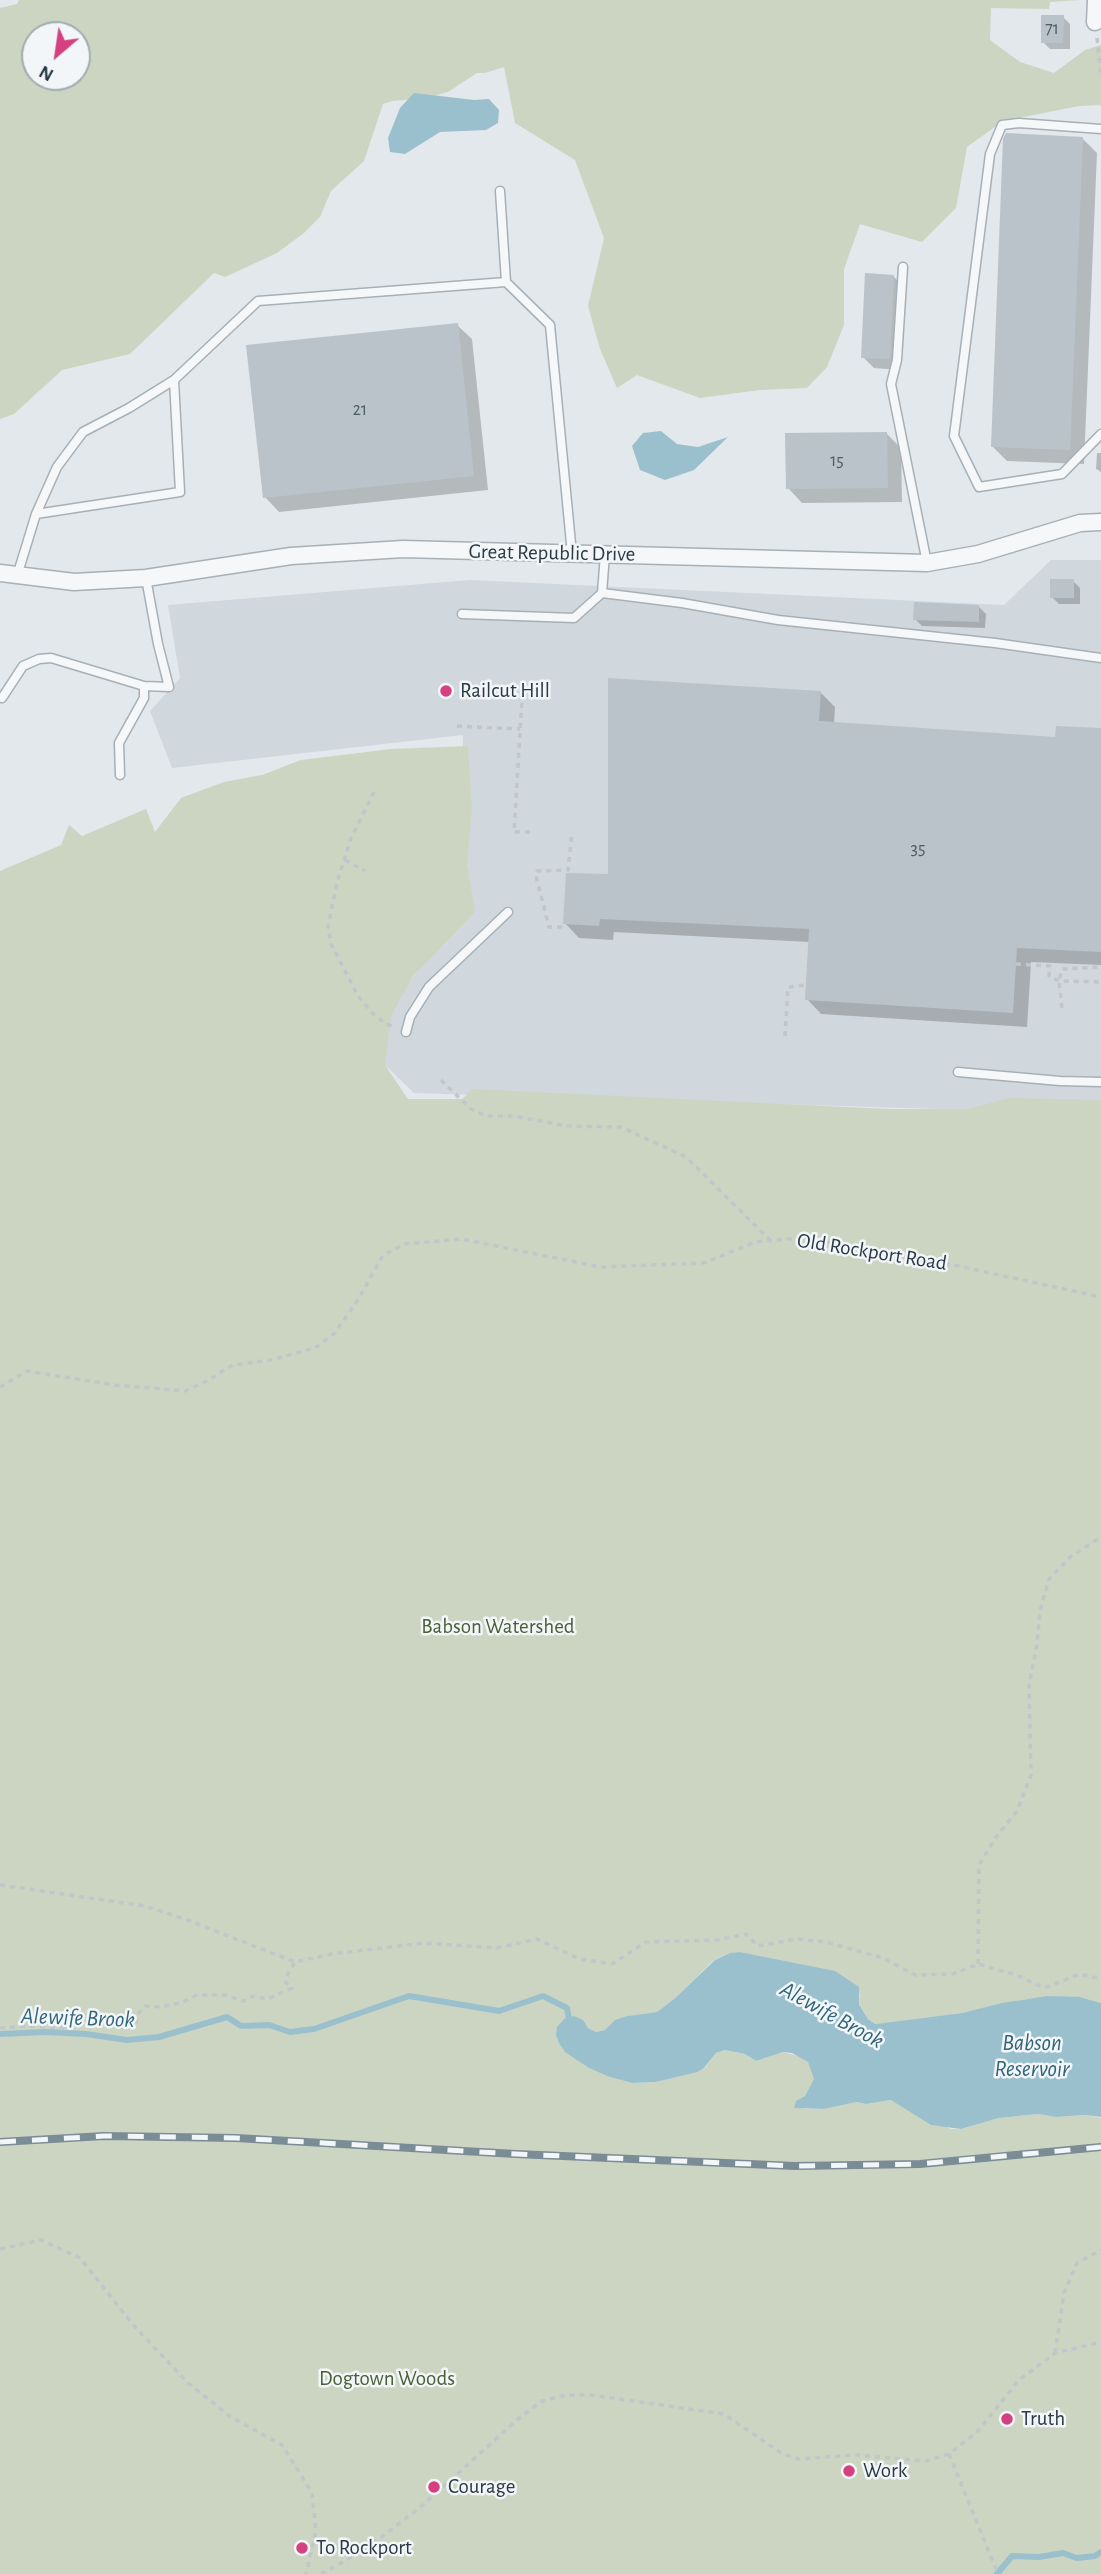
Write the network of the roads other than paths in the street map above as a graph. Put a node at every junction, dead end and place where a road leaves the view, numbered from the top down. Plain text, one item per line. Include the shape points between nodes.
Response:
1 (1096, 0) edge
2 (1095, 22) road end
3 (1101, 129) edge
4 (500, 191) dead end
5 (903, 267) dead end
6 (506, 282) junction
7 (174, 380) junction
8 (1101, 434) edge
9 (36, 514) junction
10 (1101, 522) edge
11 (572, 554) junction
12 (605, 554) junction
13 (927, 564) junction
14 (0, 573) edge
15 (17, 576) junction
16 (146, 578) junction
17 (601, 593) junction
18 (462, 614) dead end
19 (1101, 658) edge
20 (144, 686) junction
21 (2, 698) edge
22 (120, 775) dead end
23 (508, 912) dead end
24 (406, 1032) road end
25 (958, 1072) dead end
26 (1101, 1082) edge

1 - 2 street
3 - 8 lane via 1002,125 990,155 954,436 979,487 1062,474
4 - 6 lane
5 - 13 lane via 897,360 891,384
6 - 7 lane via 258,302
6 - 11 lane via 550,326
7 - 9 lane via 83,432 57,467
7 - 9 lane via 180,492
9 - 15 lane
10 - 13 street, Great Republic Drive via 1080,523 978,554
11 - 12 street, Great Republic Drive
11 - 16 street, Great Republic Drive via 390,550 291,556
12 - 13 street, Great Republic Drive
12 - 17 lane
14 - 15 street, Great Republic Drive
15 - 16 street, Great Republic Drive via 74,582
16 - 20 lane via 170,687
17 - 18 lane via 575,618
17 - 19 lane via 778,620
20 - 21 lane via 51,658 39,659 23,666
20 - 22 lane via 144,698 119,743
23 - 24 lane via 429,987
25 - 26 lane

